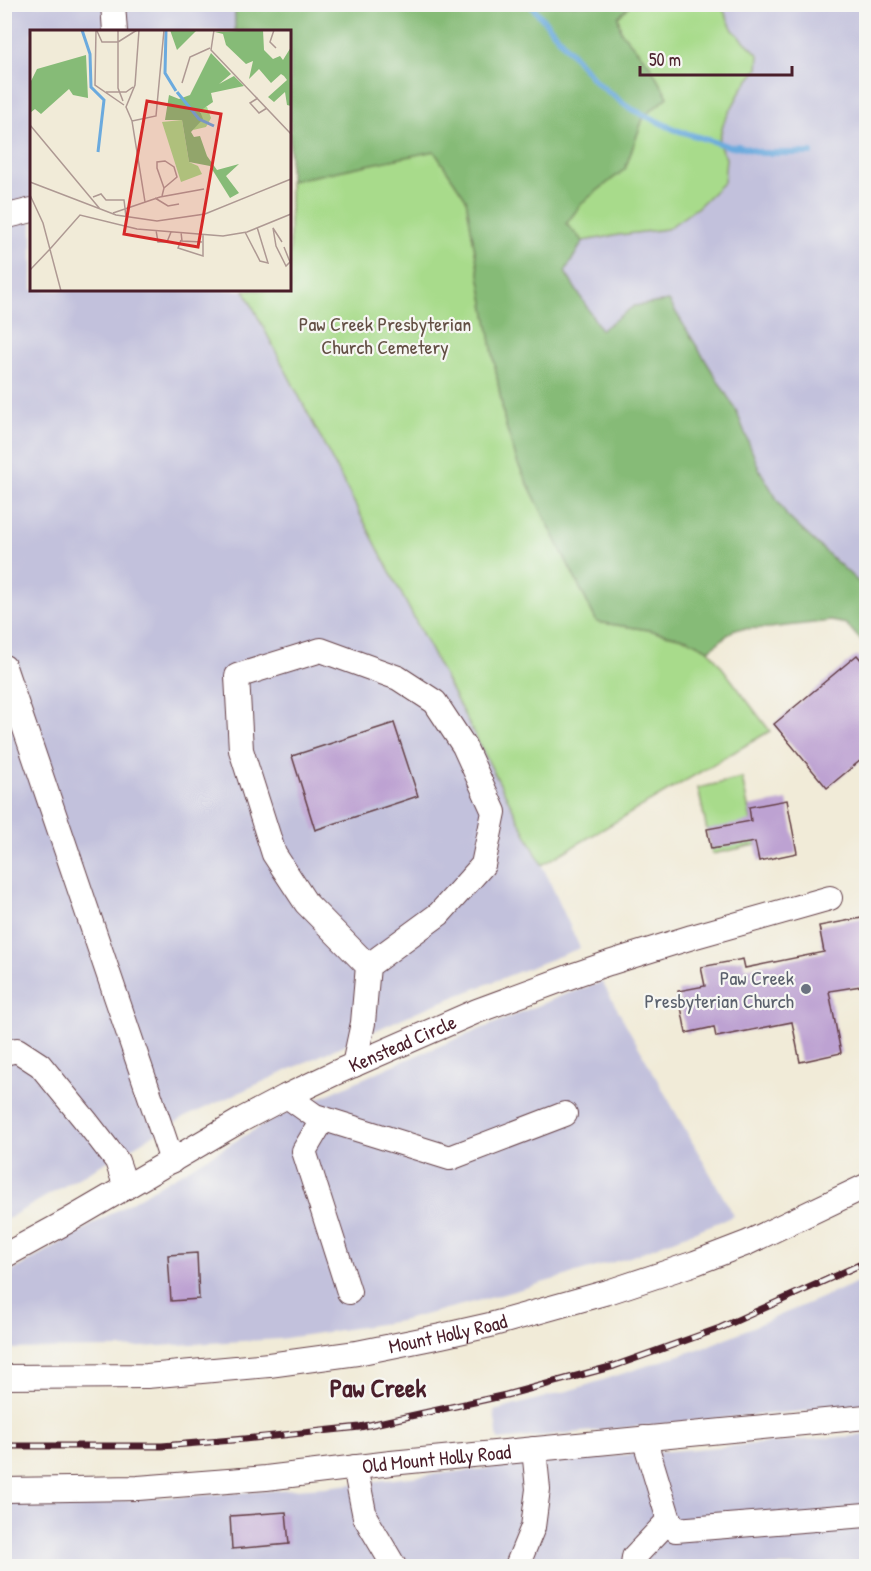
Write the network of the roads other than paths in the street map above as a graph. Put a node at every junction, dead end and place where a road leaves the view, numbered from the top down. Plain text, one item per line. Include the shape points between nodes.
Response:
1 (113, 4) edge
2 (115, 30) edge
3 (30, 210) edge
4 (4, 217) edge
5 (4, 667) edge
6 (830, 898) dead end
7 (368, 966) junction
8 (4, 1053) edge
9 (354, 1065) junction
10 (286, 1096) junction
11 (565, 1114) dead end
12 (323, 1119) junction
13 (172, 1161) junction
14 (867, 1186) edge
15 (126, 1187) junction
16 (4, 1256) edge
17 (349, 1292) dead end
18 (4, 1377) edge
19 (867, 1417) edge
20 (644, 1438) junction
21 (534, 1449) junction
22 (355, 1467) junction
23 (4, 1490) edge
24 (867, 1515) edge
25 (672, 1525) junction
26 (394, 1566) edge
27 (517, 1566) edge
28 (633, 1566) edge

1 - 2 street
3 - 4 street
5 - 13 street
6 - 9 street, Kenstead Circle via 577,974 477,1011
7 - 7 street via 306,903 274,854 241,750 237,676 321,650 398,678 435,702 464,746 494,812 483,865 439,914
7 - 9 street via 363,1023
8 - 15 street via 17,1050 40,1065 117,1161
9 - 10 street, Kenstead Circle
10 - 12 street
10 - 13 street, Kenstead Circle
11 - 12 street via 450,1158
12 - 17 street via 304,1151
13 - 15 street, Kenstead Circle
14 - 18 street, Mount Holly Road via 695,1263 608,1292 461,1332 357,1353 269,1365 147,1376
15 - 16 street, Kenstead Circle
19 - 20 street, Old Mount Holly Road
20 - 21 street, Old Mount Holly Road
20 - 25 street
21 - 22 street, Old Mount Holly Road
21 - 27 street via 538,1489 532,1527
22 - 23 street, Old Mount Holly Road via 138,1488
22 - 26 street via 365,1517
24 - 25 street
25 - 28 street via 634,1557

